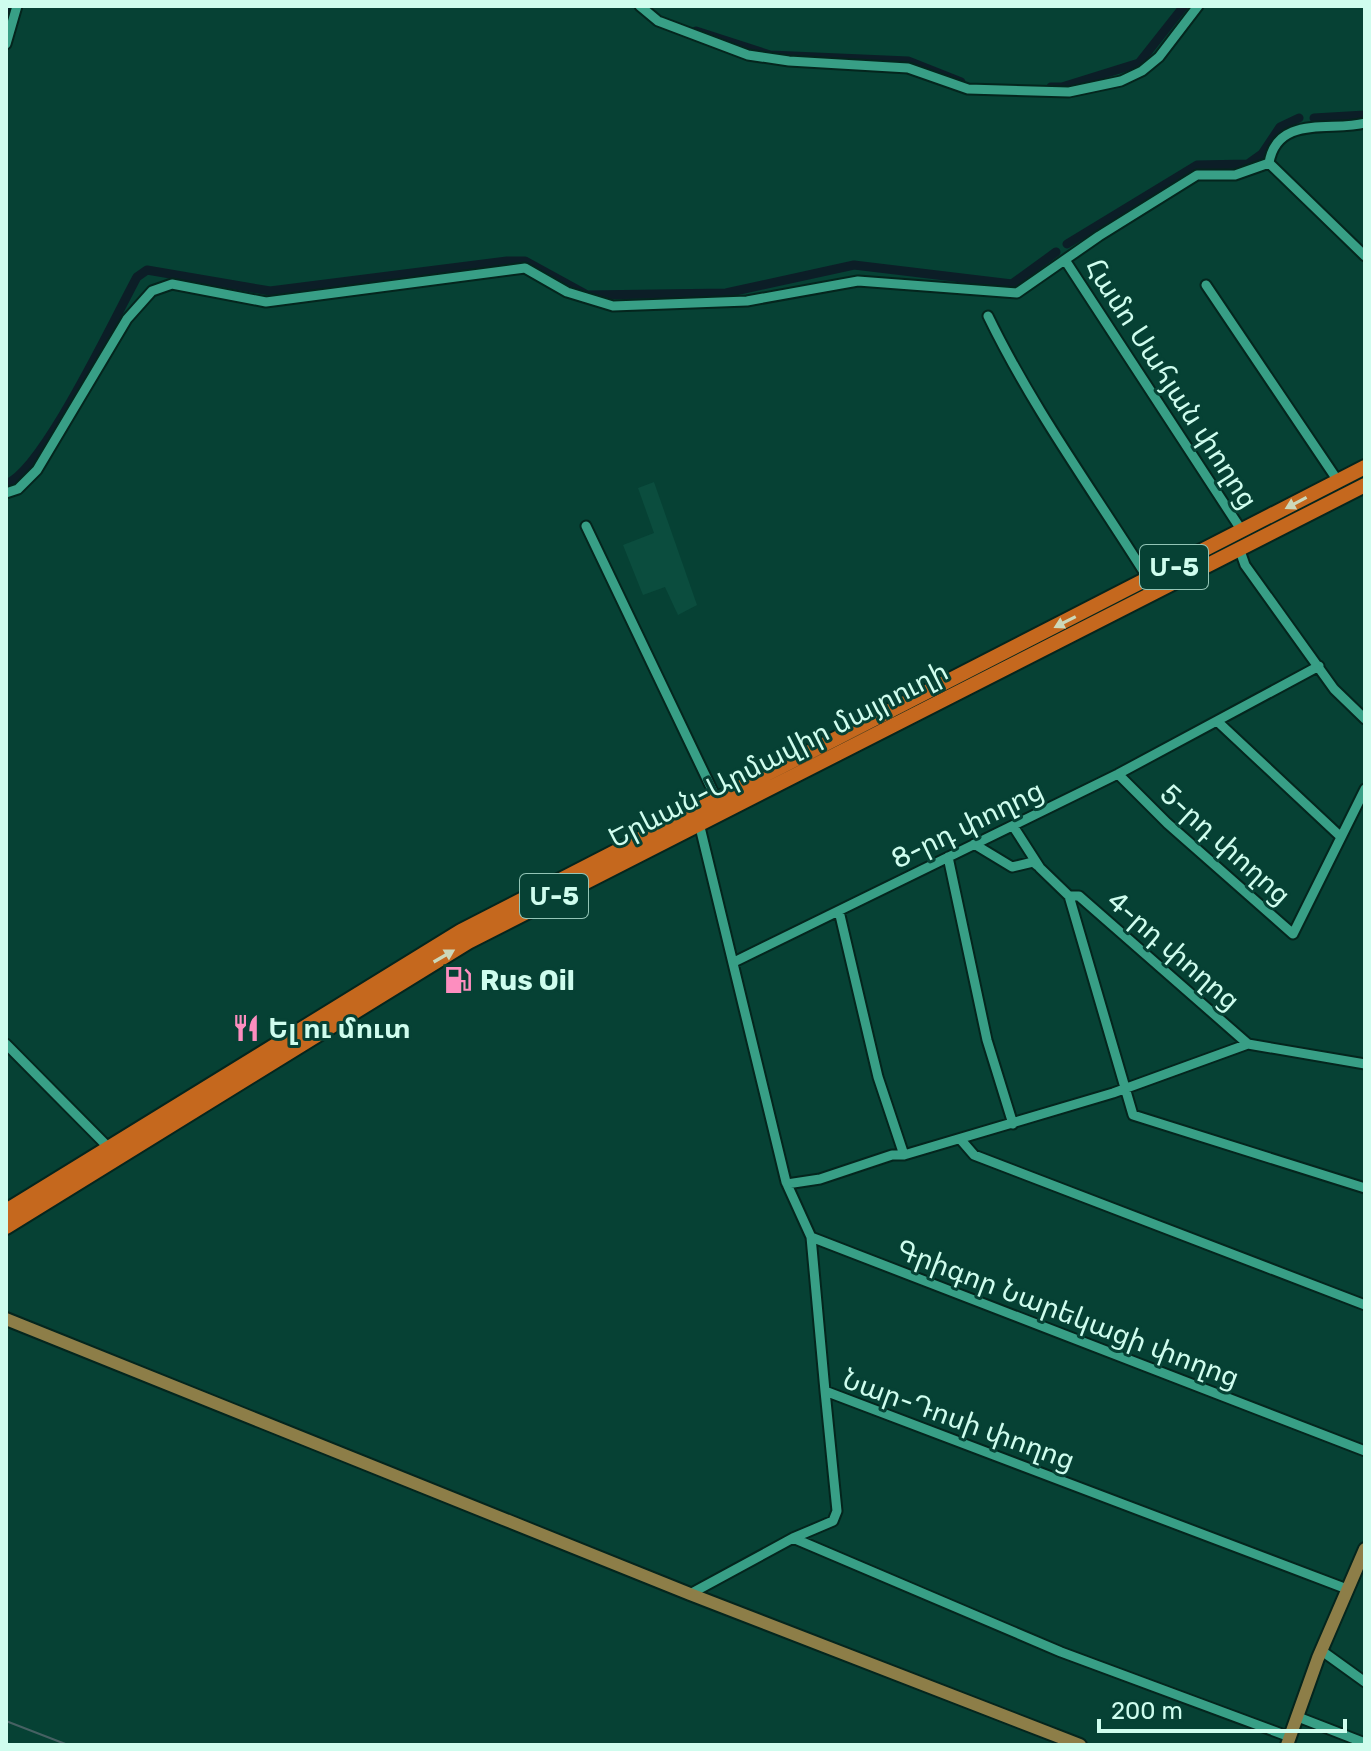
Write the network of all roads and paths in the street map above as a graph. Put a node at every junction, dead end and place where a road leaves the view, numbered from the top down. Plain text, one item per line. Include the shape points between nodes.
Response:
1 (17, 6) edge
2 (640, 6) edge
3 (1198, 6) edge
4 (6, 44) edge
5 (1365, 123) edge
6 (1269, 163) junction
7 (1365, 256) edge
8 (1065, 260) junction
9 (1206, 285) dead end
10 (988, 316) dead end
11 (1365, 467) edge
12 (1338, 481) junction
13 (1365, 485) edge
14 (6, 493) edge
15 (586, 526) dead end
16 (1242, 531) junction
17 (1239, 548) junction
18 (1149, 580) junction
19 (1319, 666) junction
20 (984, 671) junction
21 (1365, 719) edge
22 (1217, 721) junction
23 (1118, 774) junction
24 (1365, 789) edge
25 (717, 800) junction
26 (699, 823) junction
27 (1013, 826) junction
28 (1341, 837) junction
29 (974, 844) junction
30 (948, 857) junction
31 (1040, 868) junction
32 (1069, 896) junction
33 (839, 911) junction
34 (734, 962) junction
35 (6, 1044) edge
36 (1248, 1044) junction
37 (1365, 1064) edge
38 (1124, 1087) junction
39 (165, 1120) junction
40 (1013, 1124) junction
41 (137, 1138) junction
42 (961, 1140) junction
43 (109, 1148) junction
44 (904, 1155) junction
45 (787, 1183) junction
46 (1365, 1188) edge
47 (6, 1211) edge
48 (6, 1227) edge
49 (811, 1237) junction
50 (1365, 1305) edge
51 (6, 1319) edge
52 (825, 1391) junction
53 (1365, 1451) edge
54 (793, 1538) junction
55 (1365, 1549) edge
56 (1347, 1589) junction
57 (690, 1594) junction
58 (1322, 1651) junction
59 (1365, 1682) edge
60 (1298, 1717) junction
61 (1289, 1741) edge
62 (1365, 1744) edge
63 (1080, 1745) edge

1 - 4 street
2 - 3 street via 658,21 748,55 908,68 968,89 1069,92 1142,71
5 - 6 street via 1302,126 1278,143
6 - 7 street
6 - 8 street via 1235,175 1197,175
8 - 14 street via 1017,293 858,281 747,301 613,306 567,292 525,268 266,302 172,284 152,291 127,319 37,470
8 - 16 street, Համո Սահյան փողոց
9 - 12 street
10 - 18 street via 1043,421 1080,469
11 - 12 highway, Մ-5
12 -> 16 highway, Մ-5
13 - 17 highway, Մ-5
15 - 25 street
16 - 18 highway, Մ-5
17 - 19 street via 1245,565
17 - 20 highway, Մ-5
18 -> 20 highway, Մ-5
19 - 21 street
19 - 22 street, 8-րդ փողոց
20 - 25 highway, Երևան-Արմավիր մայրուղի / Մ-5
20 - 26 highway, Երևան-Արմավիր մայրուղի / Մ-5
22 - 23 street, 8-րդ փողոց
22 - 28 street
23 - 27 street, 8-րդ փողոց
23 - 28 street, 5-րդ փողոց via 1293,934
24 - 28 street, 5-րդ փողոց
25 - 39 highway, Երևան-Արմավիր մայրուղի / Մ-5 via 461,931
26 - 34 street
39 -> 26 highway, Երևան-Արմավիր մայրուղի / Մ-5 via 468,942
27 - 29 street, 8-րդ փողոց
27 - 31 street, 4-րդ փողոց
29 - 30 street, 8-րդ փողոց
29 - 31 street via 1003,864 1033,862
30 - 33 street, 8-րդ փողոց
30 - 40 street via 987,1040
31 - 32 street, 4-րդ փողոց
32 - 36 street, 4-րդ փողոց via 1079,896
32 - 38 street
33 - 34 street, 8-րդ փողոց
33 - 44 street via 878,1077
34 - 45 street
35 - 43 street
36 - 37 street
36 - 38 street
38 - 40 street
38 - 46 street via 1133,1115
39 - 41 highway, Երևան-Արմավիր մայրուղի / Մ-5
40 - 42 street
41 - 43 highway, Մ-5
41 - 48 highway, Մ-5
42 - 44 street
42 - 50 street via 974,1155
43 - 47 highway, Մ-5
44 - 45 street
45 - 49 street
49 - 52 street
49 - 53 street, Գրիգոր Նարեկացի փողոց
51 - 57 main road
52 - 54 street, Նար-Դոսի փողոց via 837,1511 833,1521
52 - 56 street, Նար-Դոսի փողոց
54 - 57 street, Նար-Դոսի փողոց
54 - 61 street
55 - 56 main road
56 - 58 main road
57 - 63 main road
58 - 59 street
58 - 60 main road
60 - 61 main road
60 - 62 street

